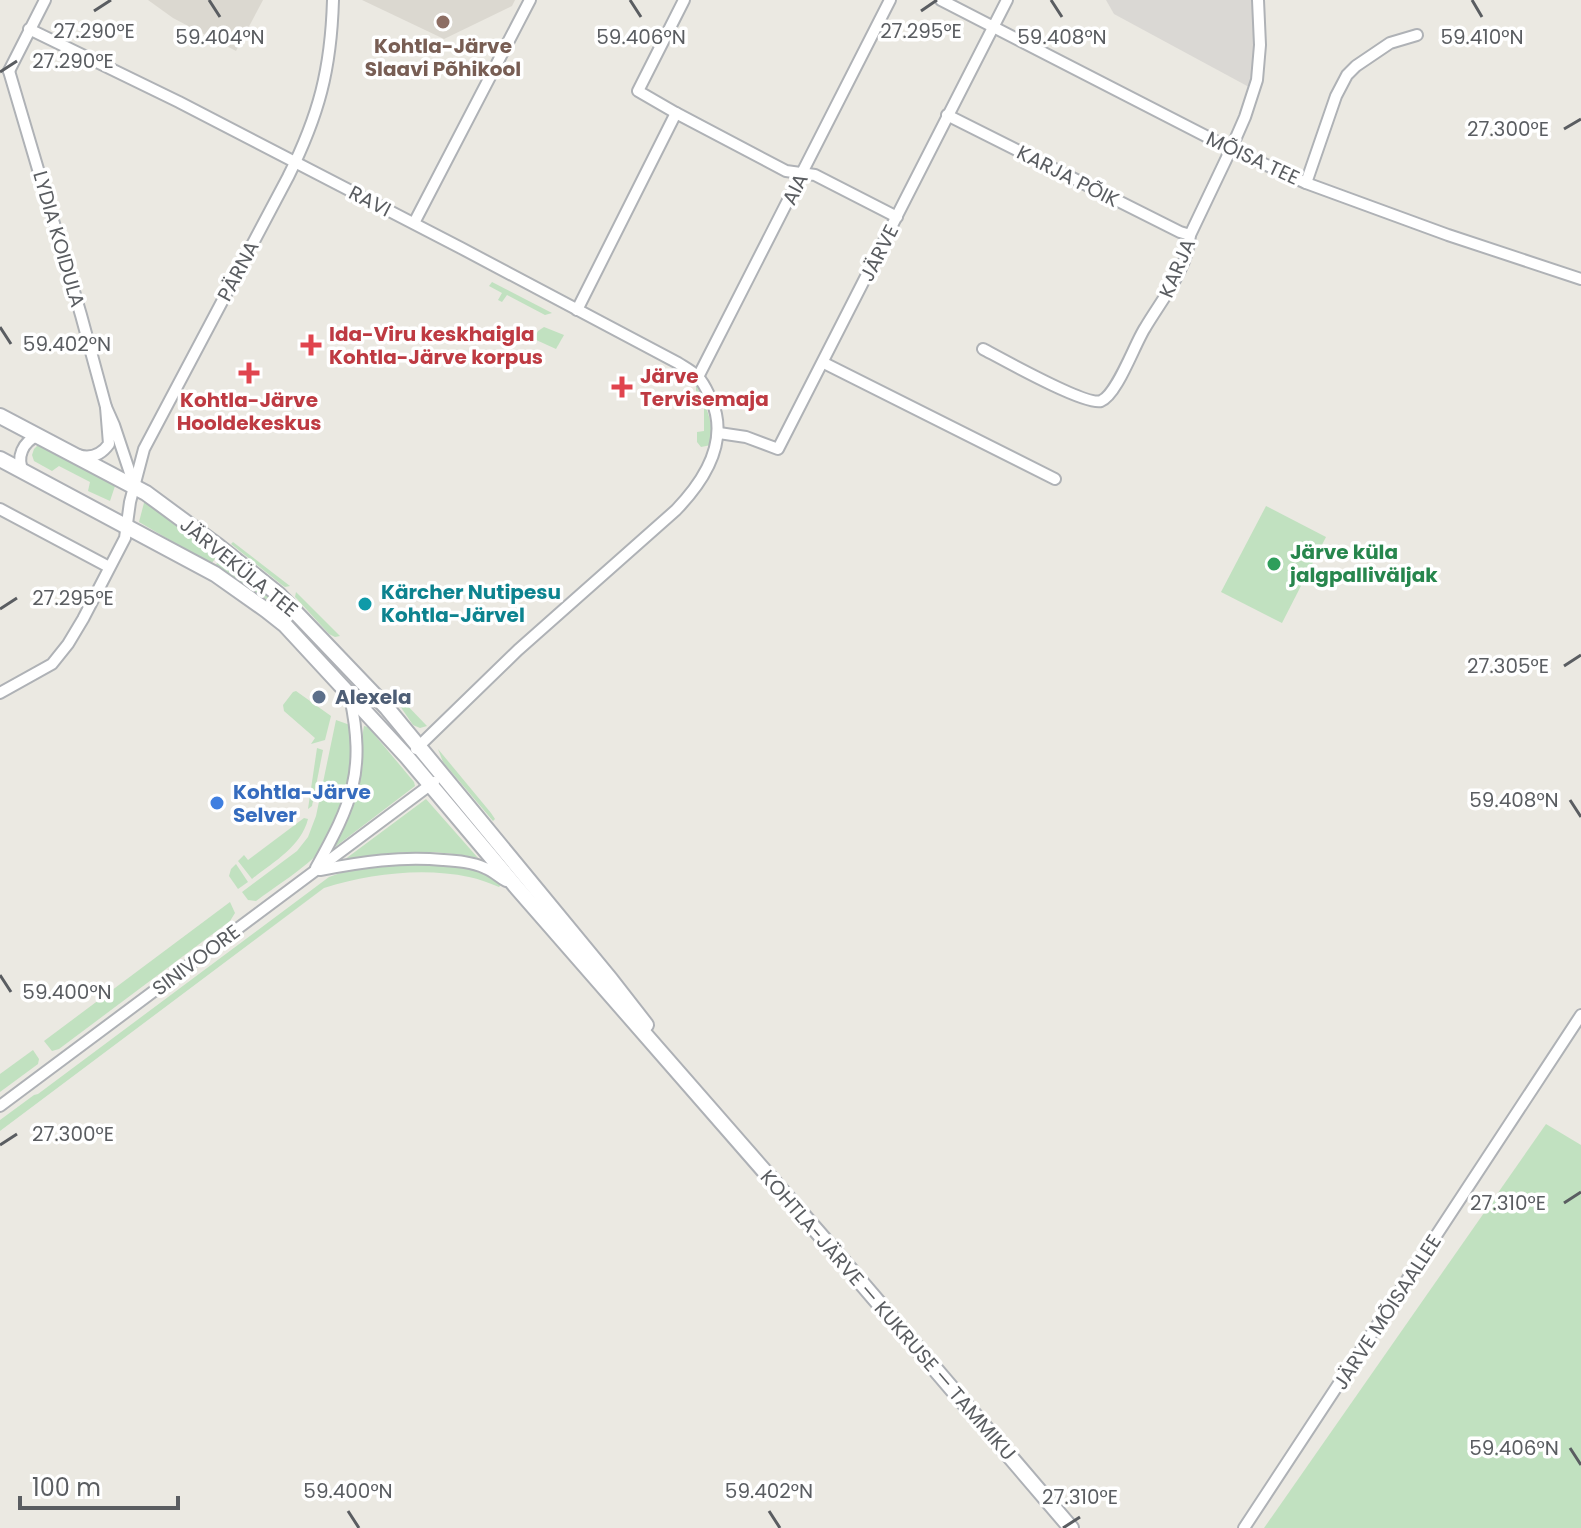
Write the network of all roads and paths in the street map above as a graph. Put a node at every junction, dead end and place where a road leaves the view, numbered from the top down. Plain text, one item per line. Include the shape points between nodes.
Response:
1 (45, 0) edge
2 (333, 0) edge
3 (530, 0) edge
4 (684, 0) edge
5 (890, 0) edge
6 (941, 0) edge
7 (1007, 0) edge
8 (1258, 0) edge
9 (992, 26) junction
10 (29, 29) junction
11 (1417, 35) dead end
12 (5, 69) edge
13 (676, 113) junction
14 (947, 115) junction
15 (1231, 149) junction
16 (295, 163) junction
17 (803, 173) junction
18 (1306, 183) junction
19 (897, 217) junction
20 (414, 223) junction
21 (1190, 235) junction
22 (1581, 279) edge
23 (577, 310) junction
24 (983, 349) dead end
25 (824, 363) junction
26 (701, 380) junction
27 (106, 407) junction
28 (0, 416) edge
29 (719, 433) junction
30 (37, 436) junction
31 (64, 450) junction
32 (0, 459) edge
33 (23, 471) junction
34 (1055, 479) dead end
35 (134, 486) junction
36 (0, 509) edge
37 (126, 532) junction
38 (109, 567) junction
39 (0, 693) edge
40 (349, 695) junction
41 (419, 746) junction
42 (407, 757) junction
43 (436, 780) junction
44 (446, 804) joint
45 (472, 810) joint
46 (314, 871) junction
47 (518, 889) junction
48 (1581, 1015) edge
49 (705, 1102) junction
50 (0, 1106) edge
51 (1071, 1528) edge
52 (1244, 1528) edge

1 - 10 street
2 - 16 street, PÄRNA via 325,81
3 - 20 street
4 - 13 street via 638,91
5 - 17 street, AIA
6 - 9 street, MÕISA TEE
7 - 9 street, JÄRVE
8 - 15 street, KARJA via 1257,80
9 - 14 street, JÄRVE
9 - 15 street, MÕISA TEE
10 - 12 street
10 - 16 street, RAVI
11 - 18 street via 1390,43 1347,75
12 - 27 street, LYDIA KOIDULA
13 - 17 street via 786,171
13 - 23 street
14 - 19 street, JÄRVE
14 - 21 street, KARJA PÕIK
15 - 18 street, MÕISA TEE
15 - 21 street, KARJA
16 - 20 street, RAVI
16 - 35 street, PÄRNA via 144,449
17 - 19 street
17 - 26 street, AIA
18 - 22 street, MÕISA TEE
19 - 25 street, JÄRVE
20 - 23 street, RAVI
21 - 24 street, KARJA via 1164,301 1118,382 1100,401 1073,395
23 - 26 street, RAVI
25 - 29 street, JÄRVE via 778,449
25 - 34 street
26 - 29 street
27 - 31 street, LYDIA KOIDULA via 106,448 89,457
27 - 35 street, LYDIA KOIDULA
28 - 30 main road, JÄRVEKÜLA TEE
29 - 41 street via 711,458 683,503
30 - 31 main road, JÄRVEKÜLA TEE
30 - 33 street via 20,456
31 - 35 main road, JÄRVEKÜLA TEE
32 - 33 main road, JÄRVEKÜLA TEE
33 - 37 main road, JÄRVEKÜLA TEE
35 - 37 street, PÄRNA
35 - 41 main road, JÄRVEKÜLA TEE via 278,594
36 - 38 street
37 - 38 street, PÄRNA
37 - 40 main road, JÄRVEKÜLA TEE via 215,574 266,610
38 - 39 street, PÄRNA via 52,664
40 - 42 main road, JÄRVEKÜLA TEE
40 - 46 street, SINIVOORE via 357,741 353,790
41 - 42 street
41 - 43 main road, JÄRVEKÜLA TEE
42 - 43 main road, JÄRVEKÜLA TEE
43 - 44 main road, JÄRVEKÜLA TEE
43 - 45 main road, JÄRVEKÜLA TEE
43 - 46 street, SINIVOORE
44 - 47 main road, KOHTLA-JÄRVE — KUKRUSE — TAMMIKU
45 - 49 main road, KOHTLA-JÄRVE — KUKRUSE — TAMMIKU
46 - 47 street, SINIVOORE via 393,858 446,860 487,868
46 - 50 street, SINIVOORE
47 - 49 main road, KOHTLA-JÄRVE — KUKRUSE — TAMMIKU
48 - 52 street, JÄRVE MÕISAALLEE
49 - 51 main road, KOHTLA-JÄRVE — KUKRUSE — TAMMIKU

